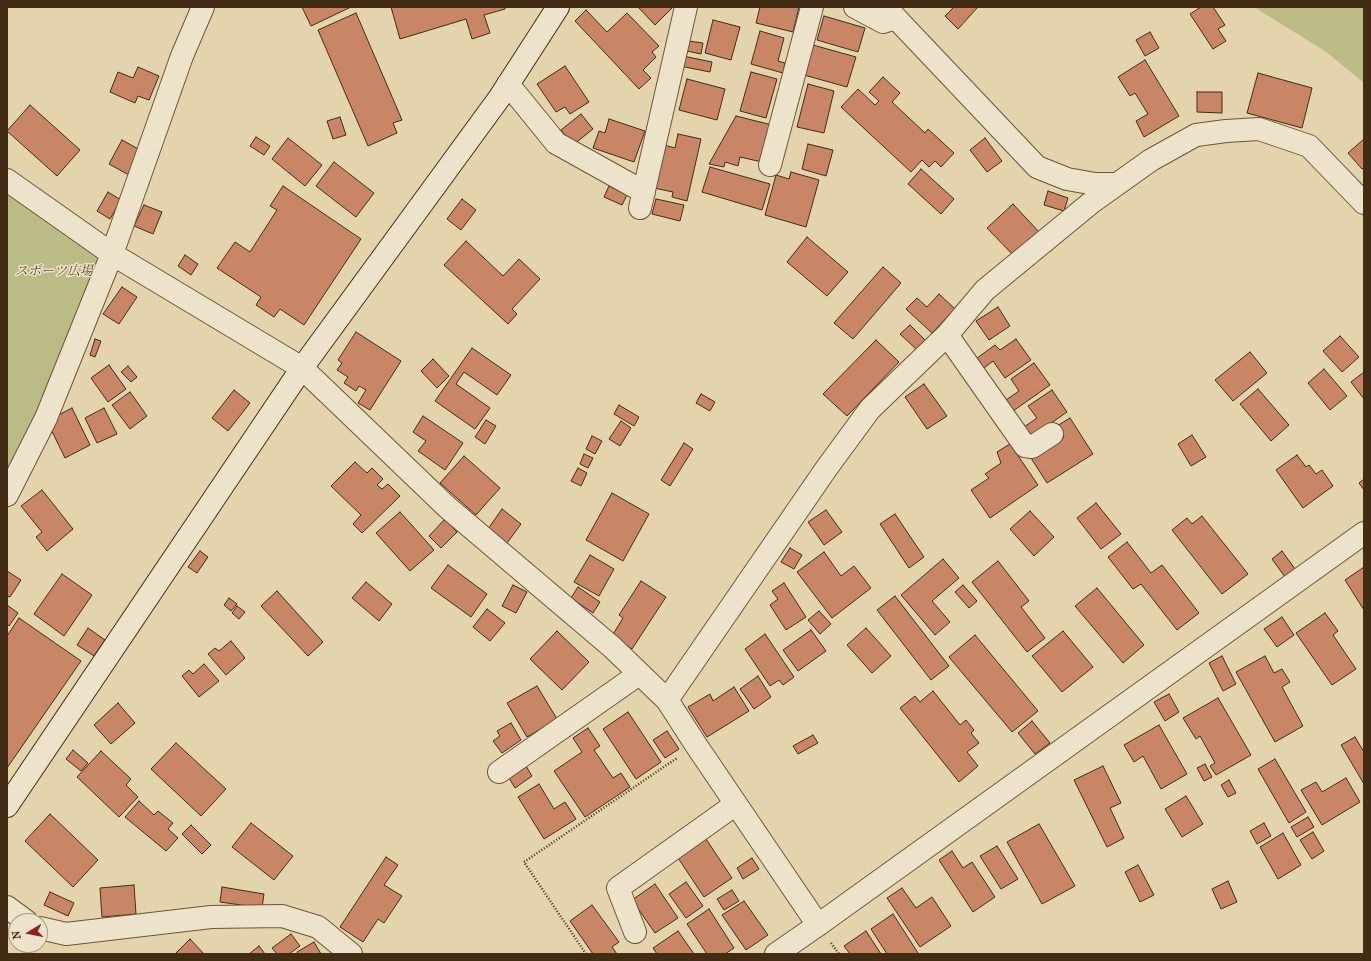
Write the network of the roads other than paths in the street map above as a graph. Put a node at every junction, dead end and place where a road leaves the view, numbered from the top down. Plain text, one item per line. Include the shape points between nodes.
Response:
1 (203, 7) edge
2 (558, 7) edge
3 (686, 7) edge
4 (812, 7) edge
5 (855, 7) edge
6 (893, 12) edge
7 (508, 84) junction
8 (770, 165) dead end
9 (7, 180) edge
10 (1118, 184) junction
11 (1364, 203) edge
12 (112, 254) junction
13 (947, 335) junction
14 (302, 368) junction
15 (1052, 434) dead end
16 (7, 495) edge
17 (1364, 533) edge
18 (639, 674) junction
19 (667, 700) junction
20 (499, 772) dead end
21 (736, 804) junction
22 (7, 806) edge
23 (7, 907) edge
24 (15, 913) edge
25 (818, 925) junction
26 (48, 930) edge
27 (635, 932) dead end
28 (351, 954) edge
29 (776, 954) edge

1 - 12 street via 182,56
2 - 7 street
3 - 7 street via 642,200 556,143
4 - 8 street
5 - 6 street via 883,22
6 - 10 street via 1037,167 1067,179 1095,184
7 - 14 street
9 - 12 street
10 - 11 street via 1151,160 1196,135 1259,129 1309,146
10 - 13 street via 1092,202 985,290
12 - 14 street
12 - 16 street via 46,418
13 - 15 street via 1024,446 1032,447
13 - 19 street via 870,409
14 - 18 street via 447,508 612,647
14 - 22 street
17 - 25 street
18 - 19 street
18 - 20 street
19 - 21 street
21 - 25 street
21 - 27 street via 618,888
23 - 24 street
25 - 29 street
26 - 28 street via 66,934 211,917 282,916 318,927

